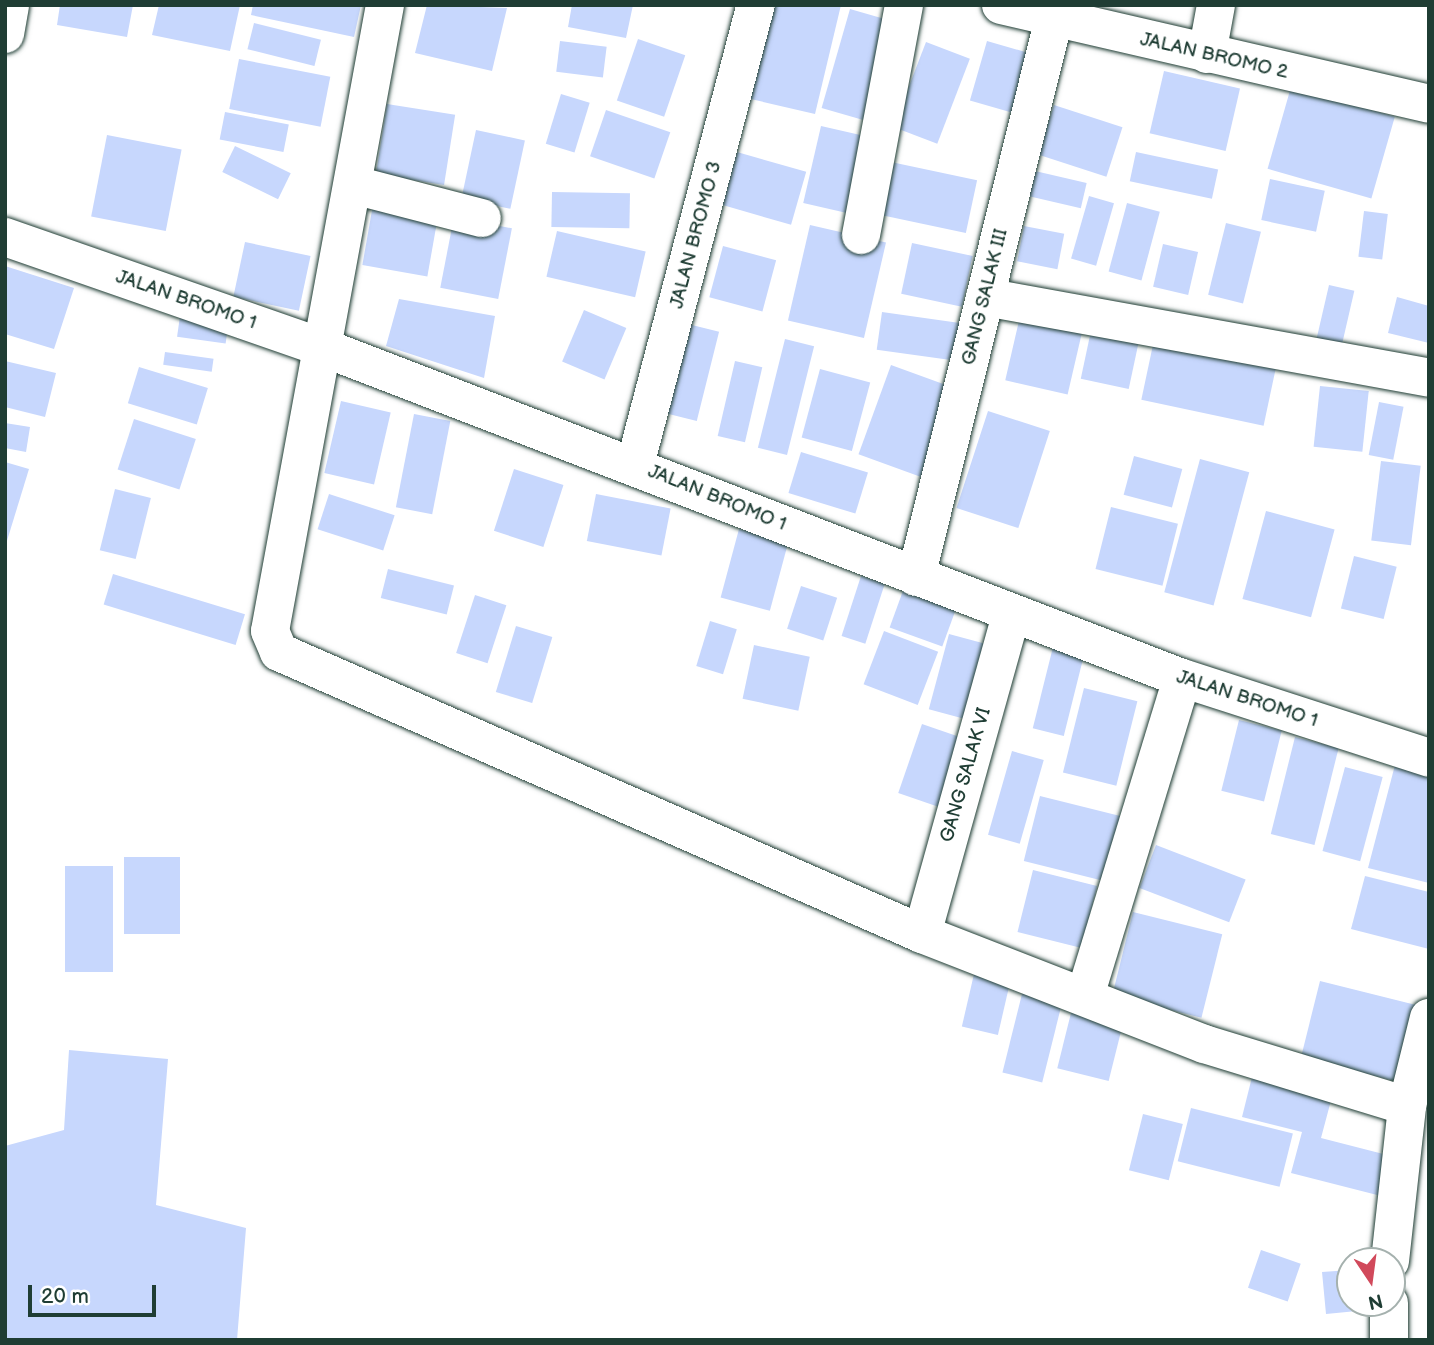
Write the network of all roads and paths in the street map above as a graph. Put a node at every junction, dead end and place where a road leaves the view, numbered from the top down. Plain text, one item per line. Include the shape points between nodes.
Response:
1 (10, 5) edge
2 (385, 5) edge
3 (756, 5) edge
4 (904, 5) edge
5 (1000, 5) edge
6 (1216, 5) edge
7 (1054, 18) junction
8 (5, 34) edge
9 (1208, 54) junction
10 (1429, 104) edge
11 (354, 185) junction
12 (482, 218) dead end
13 (861, 235) dead end
14 (5, 237) edge
15 (985, 297) junction
16 (327, 349) junction
17 (1429, 378) edge
18 (635, 465) junction
19 (916, 577) junction
20 (1011, 615) junction
21 (1182, 678) junction
22 (1429, 758) edge
23 (922, 934) junction
24 (1085, 996) junction
25 (1429, 1018) edge
26 (1407, 1106) junction
27 (1392, 1247) edge
28 (1390, 1317) edge
29 (1389, 1340) edge

1 - 8 street
2 - 11 street
3 - 18 street, JALAN BROMO 3
4 - 13 street
5 - 7 street, JALAN BROMO 2
6 - 9 street
7 - 9 street, JALAN BROMO 2
7 - 15 street, GANG SALAK III
9 - 10 street, JALAN BROMO 2
11 - 12 street
11 - 16 street
14 - 16 street, JALAN BROMO 1
15 - 17 street
15 - 19 street, GANG SALAK III
16 - 18 street, JALAN BROMO 1
16 - 23 street via 270,631 279,652
18 - 19 street, JALAN BROMO 1
19 - 20 street, JALAN BROMO 1
20 - 21 street, JALAN BROMO 1
20 - 23 street, GANG SALAK VI
21 - 22 street, JALAN BROMO 1
21 - 24 street
23 - 24 street
24 - 26 street via 1204,1044
25 - 26 street
26 - 27 street
28 - 29 street

